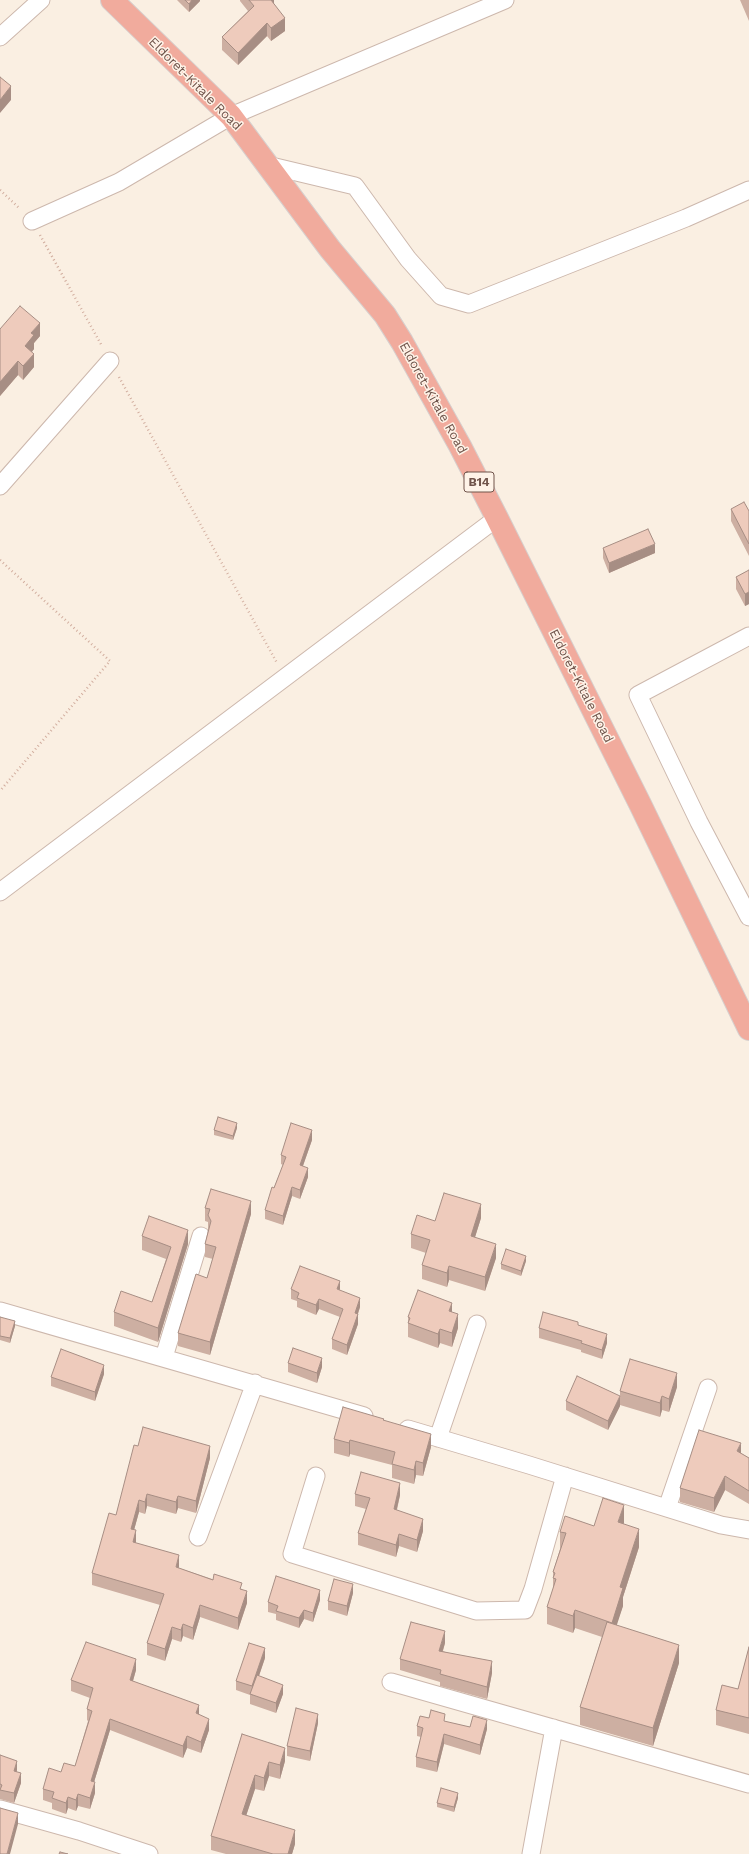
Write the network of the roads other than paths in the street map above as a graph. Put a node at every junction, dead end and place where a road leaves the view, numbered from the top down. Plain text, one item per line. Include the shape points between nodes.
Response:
1 (41, 0) edge
2 (112, 0) edge
3 (505, 0) edge
4 (0, 37) edge
5 (231, 116) junction
6 (267, 165) junction
7 (749, 190) edge
8 (32, 221) road end
9 (110, 361) road end
10 (0, 486) edge
11 (497, 518) junction
12 (749, 636) edge
13 (0, 892) edge
14 (749, 917) edge
15 (749, 1029) edge
16 (201, 1236) dead end
17 (0, 1311) edge
18 (477, 1324) dead end
19 (164, 1357) junction
20 (254, 1383) junction
21 (708, 1388) dead end
22 (438, 1438) junction
23 (316, 1476) dead end
24 (565, 1476) junction
25 (667, 1508) junction
26 (749, 1530) edge
27 (198, 1537) dead end
28 (391, 1682) dead end
29 (554, 1728) junction
30 (749, 1784) edge
31 (0, 1809) edge
32 (149, 1854) edge
33 (531, 1854) edge

1 - 4 street
2 - 5 highway, Eldoret-Kitale Road / B14
3 - 5 street
5 - 6 highway, Eldoret-Kitale Road / B14
5 - 8 street via 119,182
6 - 7 street via 355,186 408,259 440,296 468,304 686,218
6 - 11 highway, Eldoret-Kitale Road / B14 via 330,249 385,315 456,439
9 - 10 street
11 - 13 street
11 - 15 highway, Eldoret-Kitale Road / B14
12 - 14 street via 638,695
16 - 19 street
17 - 19 street
18 - 22 street
19 - 20 street
20 - 22 street
20 - 27 street
21 - 25 street
22 - 24 street
23 - 24 street via 292,1554 476,1611 525,1610
24 - 25 street
25 - 26 street via 721,1525
28 - 29 street
29 - 30 street
29 - 33 street
31 - 32 street

